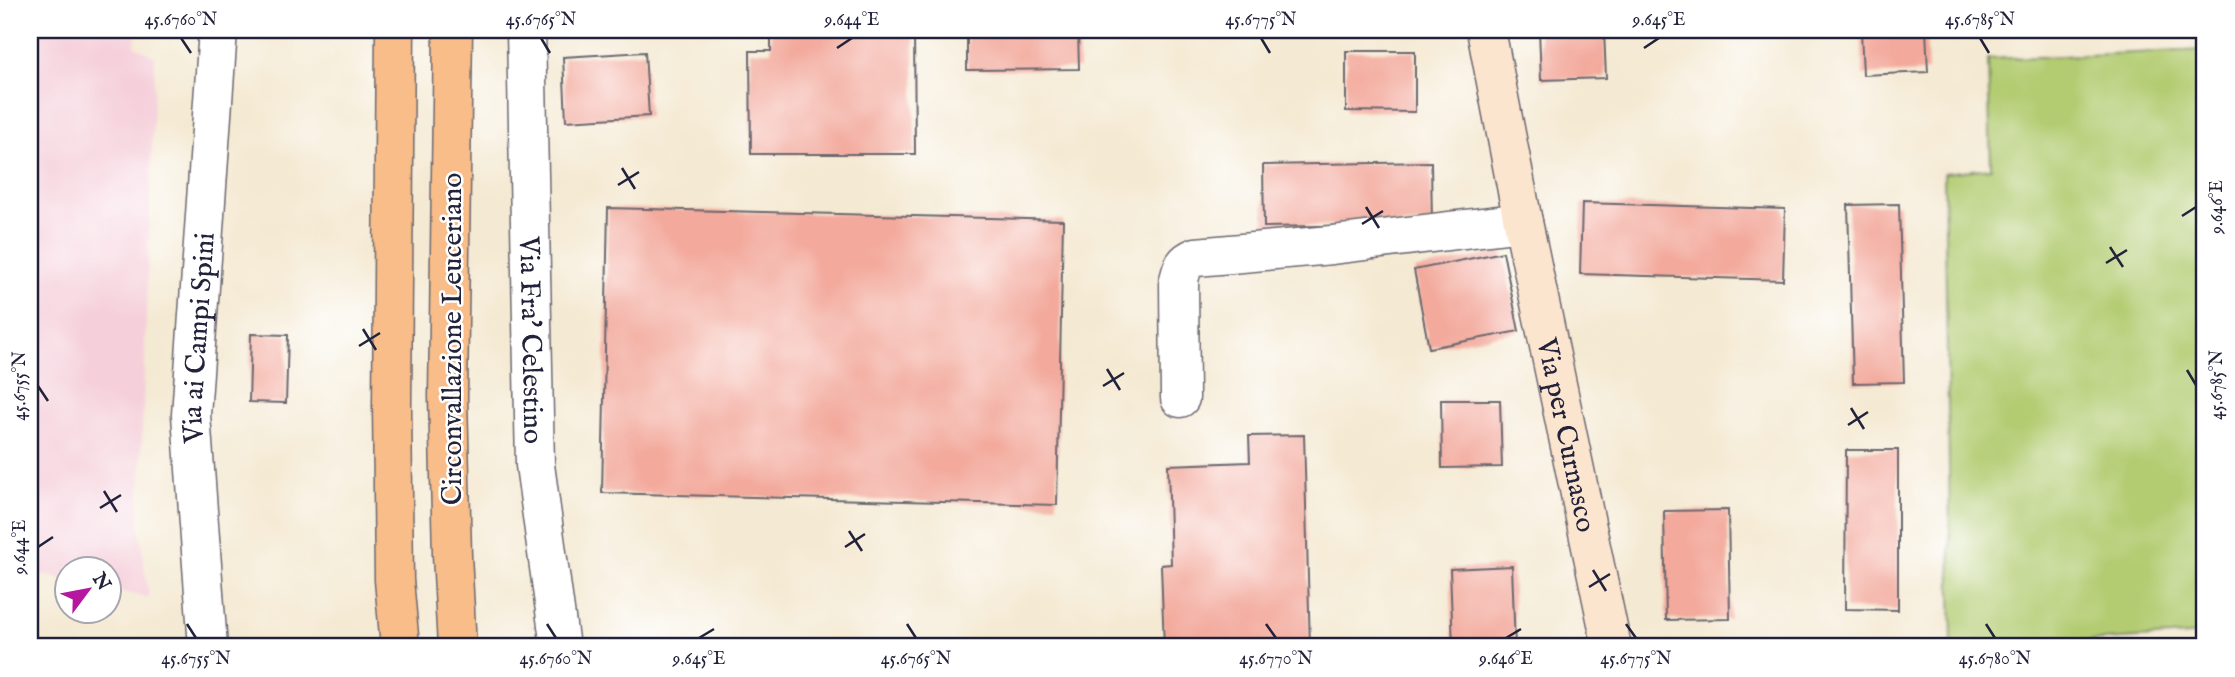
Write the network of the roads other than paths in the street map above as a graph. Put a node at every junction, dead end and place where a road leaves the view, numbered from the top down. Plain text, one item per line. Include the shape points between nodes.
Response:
1 (218, 30) edge
2 (395, 30) edge
3 (453, 30) edge
4 (526, 30) edge
5 (1486, 30) edge
6 (1523, 222) junction
7 (1180, 398) dead end
8 (208, 647) edge
9 (400, 647) edge
10 (457, 647) edge
11 (560, 647) edge
12 (1612, 647) edge

1 - 8 street, Via ai Campi Spini via 191,415
2 - 9 highway, Circonvallazione Leuceriano via 392,406 394,580
3 - 10 highway, Circonvallazione Leuceriano via 448,397
4 - 11 street, Via Fra' Celestino via 535,465
5 - 6 street, Via per Curnasco
6 - 7 street via 1188,260 1178,280
6 - 12 street, Via per Curnasco

